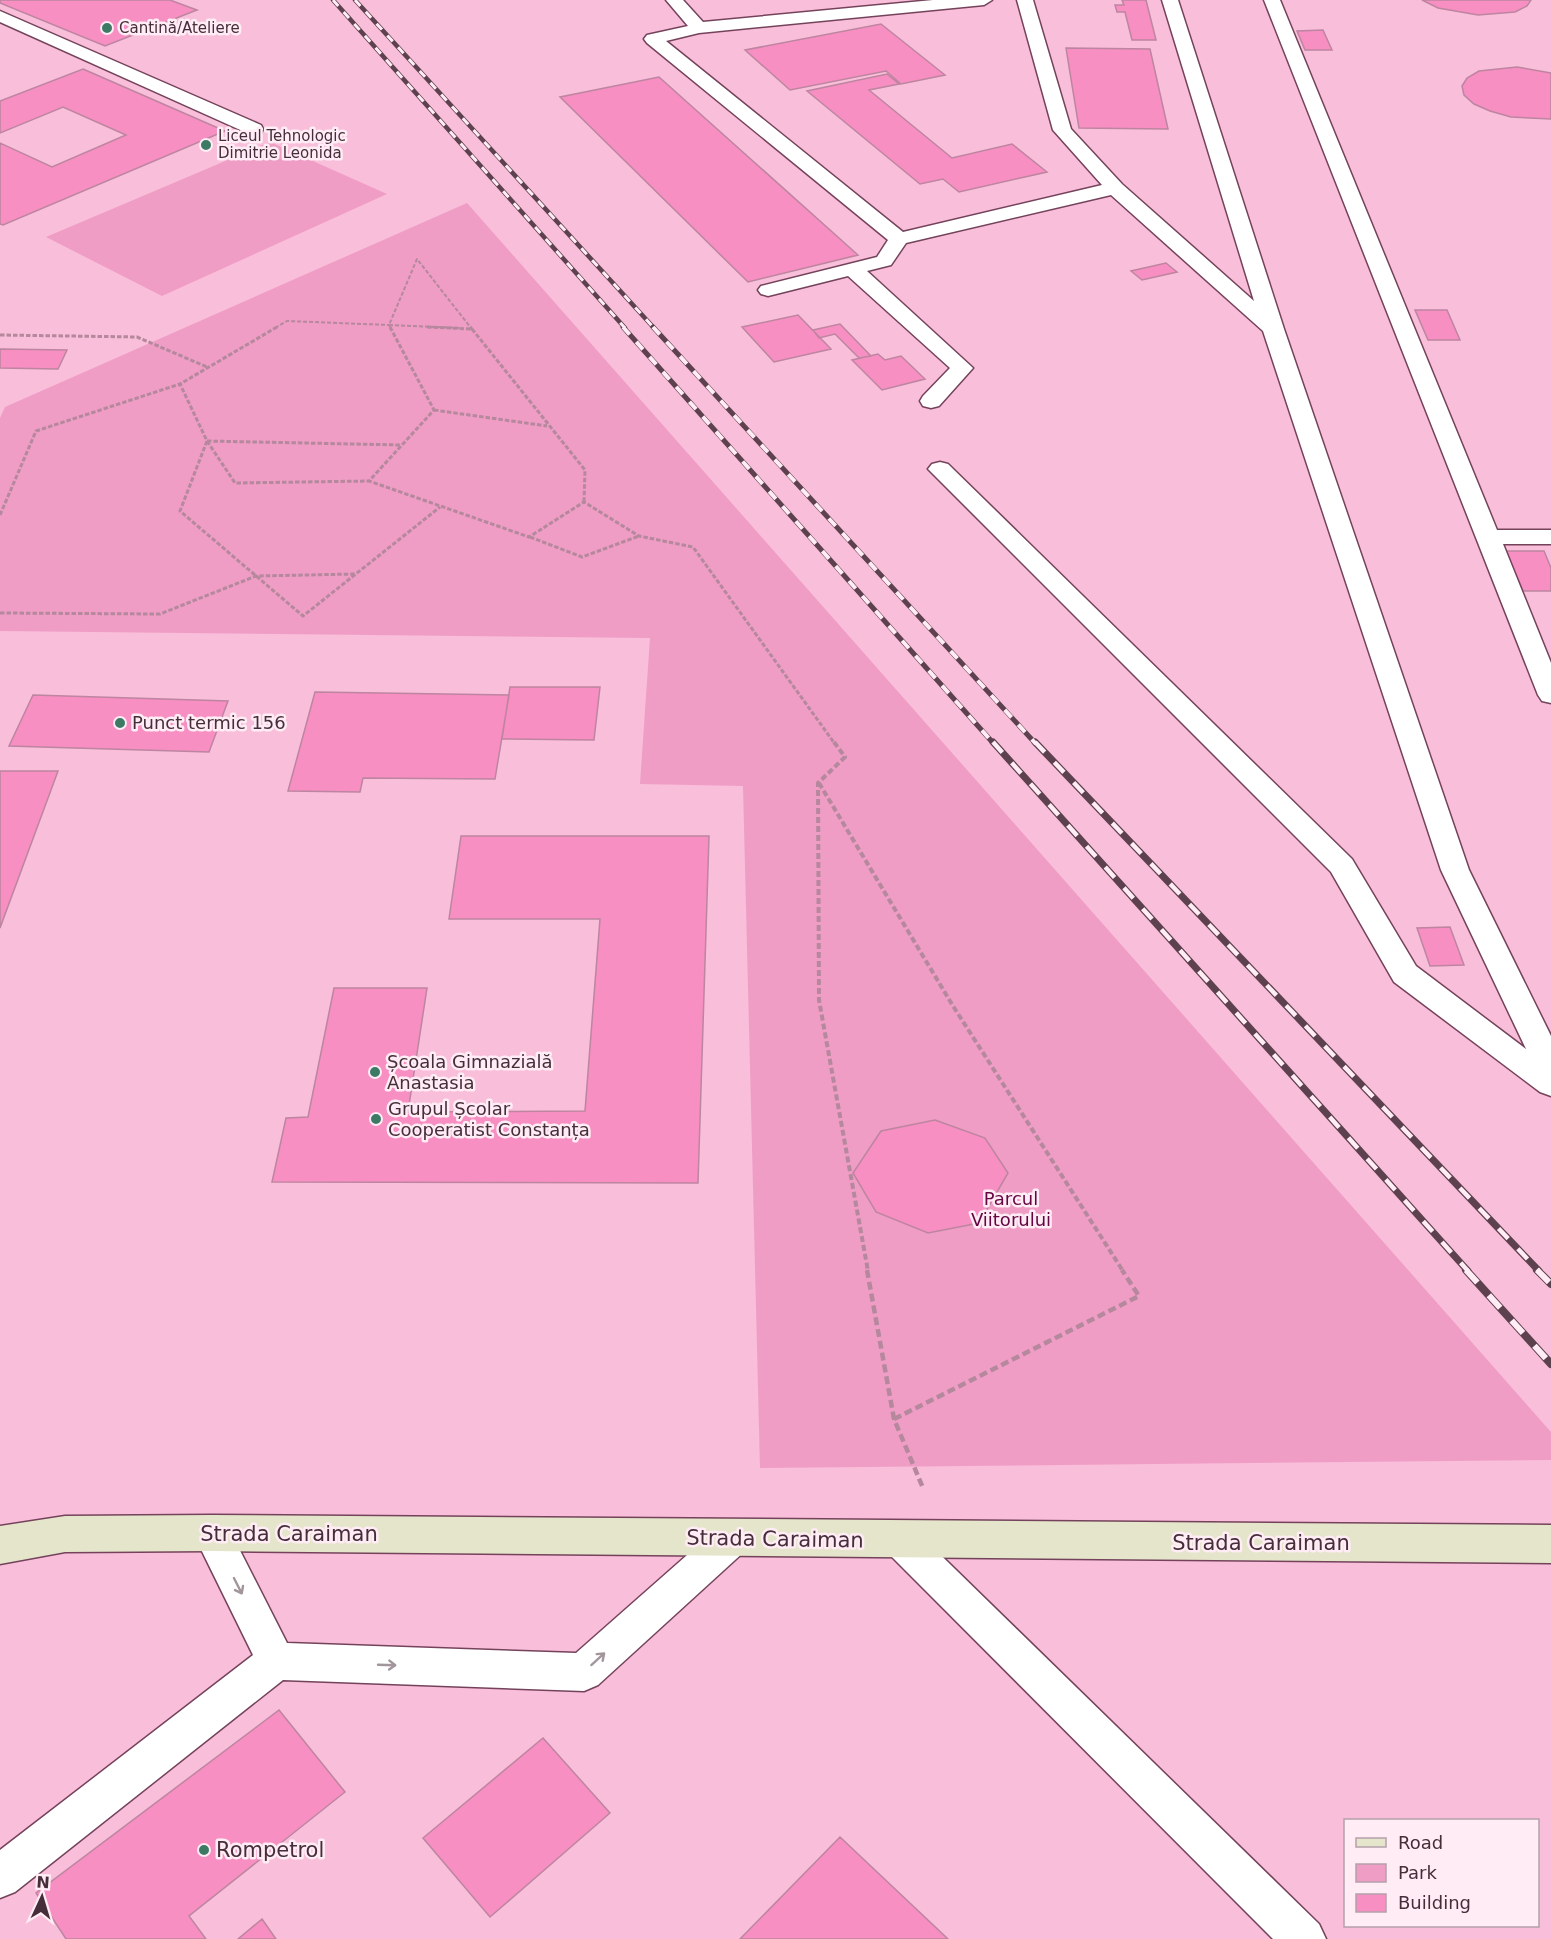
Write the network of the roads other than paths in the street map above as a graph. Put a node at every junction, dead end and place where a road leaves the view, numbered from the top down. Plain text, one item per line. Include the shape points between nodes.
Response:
1 (674, 0) edge
2 (984, 0) edge
3 (1025, 0) edge
4 (1170, 0) edge
5 (1272, 0) edge
6 (0, 16) edge
7 (699, 28) junction
8 (254, 129) dead end
9 (1115, 188) junction
10 (899, 239) junction
11 (852, 269) junction
12 (768, 290) dead end
13 (1273, 329) junction
14 (931, 401) dead end
15 (940, 469) dead end
16 (1488, 537) junction
17 (1551, 537) edge
18 (1551, 695) edge
19 (1551, 1068) edge
20 (1551, 1084) edge
21 (212, 1533) junction
22 (733, 1538) junction
23 (900, 1540) junction
24 (1551, 1544) edge
25 (0, 1545) edge
26 (276, 1661) junction
27 (0, 1877) edge
28 (1304, 1939) edge

1 - 7 lane
2 - 7 lane
3 - 9 lane via 1062,130
4 - 13 lane
5 - 16 lane
6 - 8 lane
7 - 10 lane via 653,39
9 - 10 lane
9 - 13 lane
10 - 11 lane via 884,261
11 - 12 lane
11 - 14 lane via 962,368
13 - 19 lane via 1455,870
15 - 20 lane via 1342,866 1405,974
16 - 17 lane
16 - 18 lane
21 - 22 street, Strada Caraiman
21 - 25 street, Strada Caraiman via 65,1534
21 -> 26 lane
22 - 23 street, Strada Caraiman
26 -> 22 lane via 584,1672
23 - 24 street, Strada Caraiman
23 - 28 lane
26 - 27 lane

